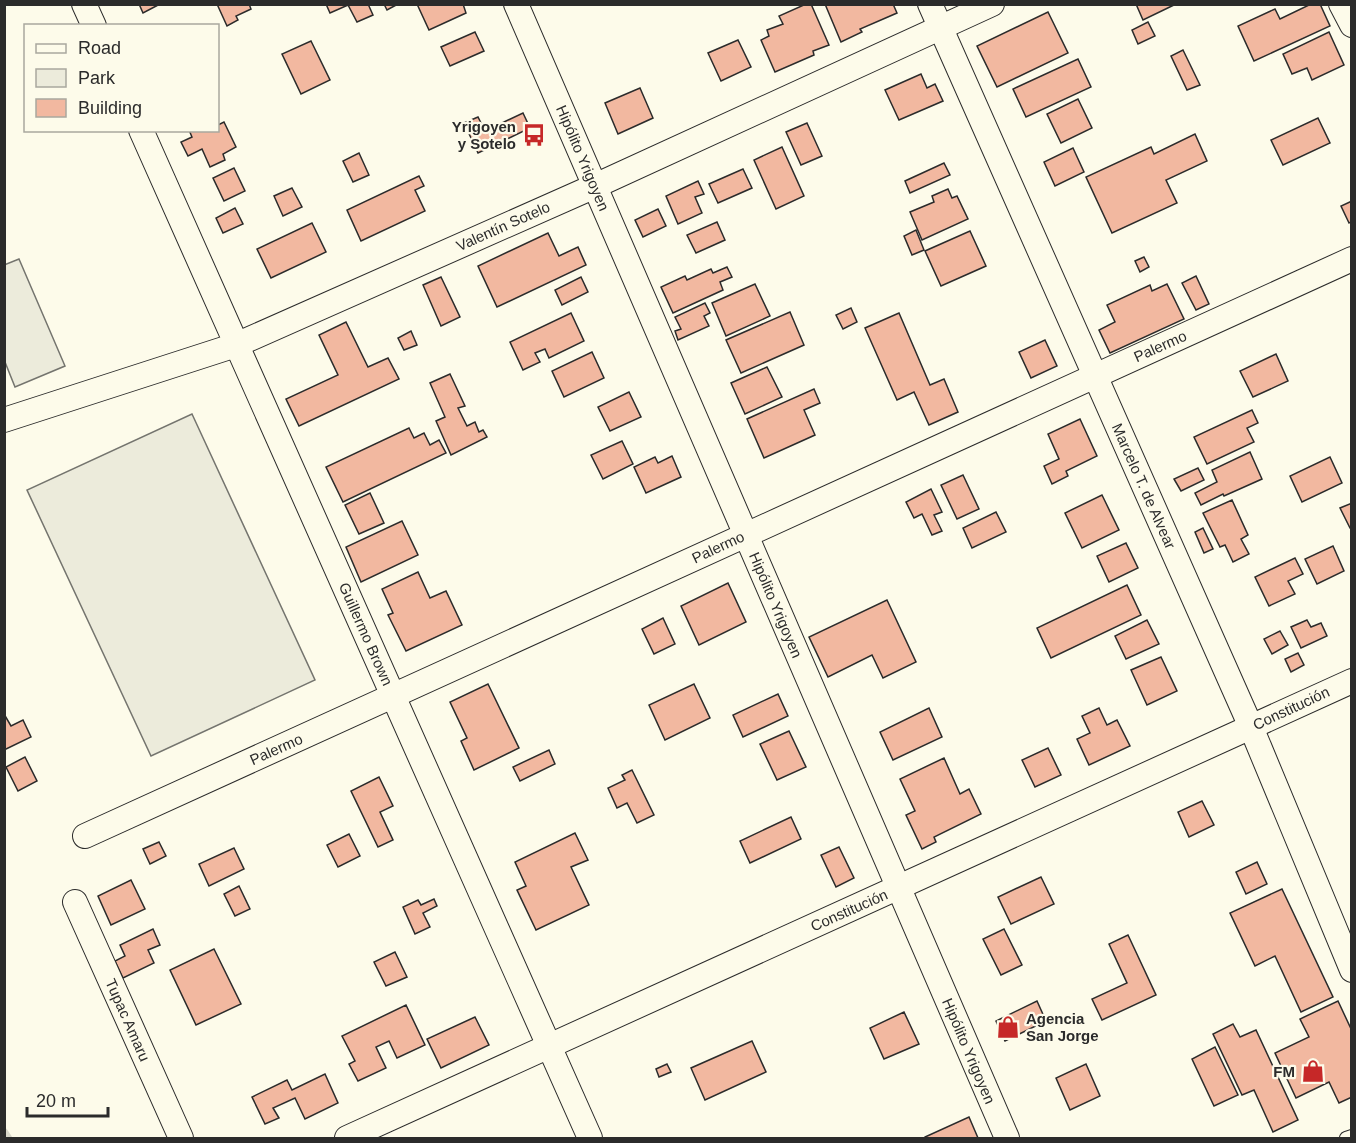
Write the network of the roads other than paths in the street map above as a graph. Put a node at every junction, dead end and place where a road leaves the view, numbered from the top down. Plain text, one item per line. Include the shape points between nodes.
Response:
1 (84, 4) edge
2 (516, 4) edge
3 (930, 4) edge
4 (992, 4) edge
5 (1341, 4) edge
6 (93, 24) edge
7 (1352, 25) edge
8 (940, 27) junction
9 (142, 132) edge
10 (595, 186) junction
11 (1352, 259) edge
12 (236, 345) junction
13 (1095, 376) junction
14 (4, 420) edge
15 (745, 535) junction
16 (1352, 681) edge
17 (393, 696) junction
18 (1251, 727) junction
19 (85, 836) dead end
20 (898, 888) junction
21 (75, 902) dead end
22 (1352, 970) edge
23 (550, 1046) junction
24 (1352, 1136) edge
25 (181, 1138) edge
26 (346, 1138) edge
27 (590, 1138) edge
28 (1007, 1138) edge
29 (1346, 1138) edge

1 - 6 street
2 - 10 street, Hipólito Yrigoyen
3 - 8 street, Marcelo T. de Alvear
4 - 8 street, Valentín Sotelo
5 - 7 street
8 - 10 street, Valentín Sotelo
8 - 13 street, Marcelo T. de Alvear
9 - 12 street, Guillermo Brown
10 - 12 street, Valentín Sotelo
10 - 15 street, Hipólito Yrigoyen
11 - 13 street, Palermo
12 - 14 street, Valentín Sotelo
12 - 17 street, Guillermo Brown
13 - 15 street, Palermo
13 - 18 street, Marcelo T. de Alvear
15 - 17 street, Palermo
15 - 20 street, Hipólito Yrigoyen
16 - 18 street, Constitución
17 - 19 street, Palermo
17 - 23 street, Guillermo Brown
18 - 20 street, Constitución
18 - 22 street, Marcelo T. de Alvear
20 - 23 street, Constitución
20 - 28 street, Hipólito Yrigoyen
21 - 25 street, Tupac Amaru
23 - 26 street, Constitución
23 - 27 street, Guillermo Brown
24 - 29 lane

